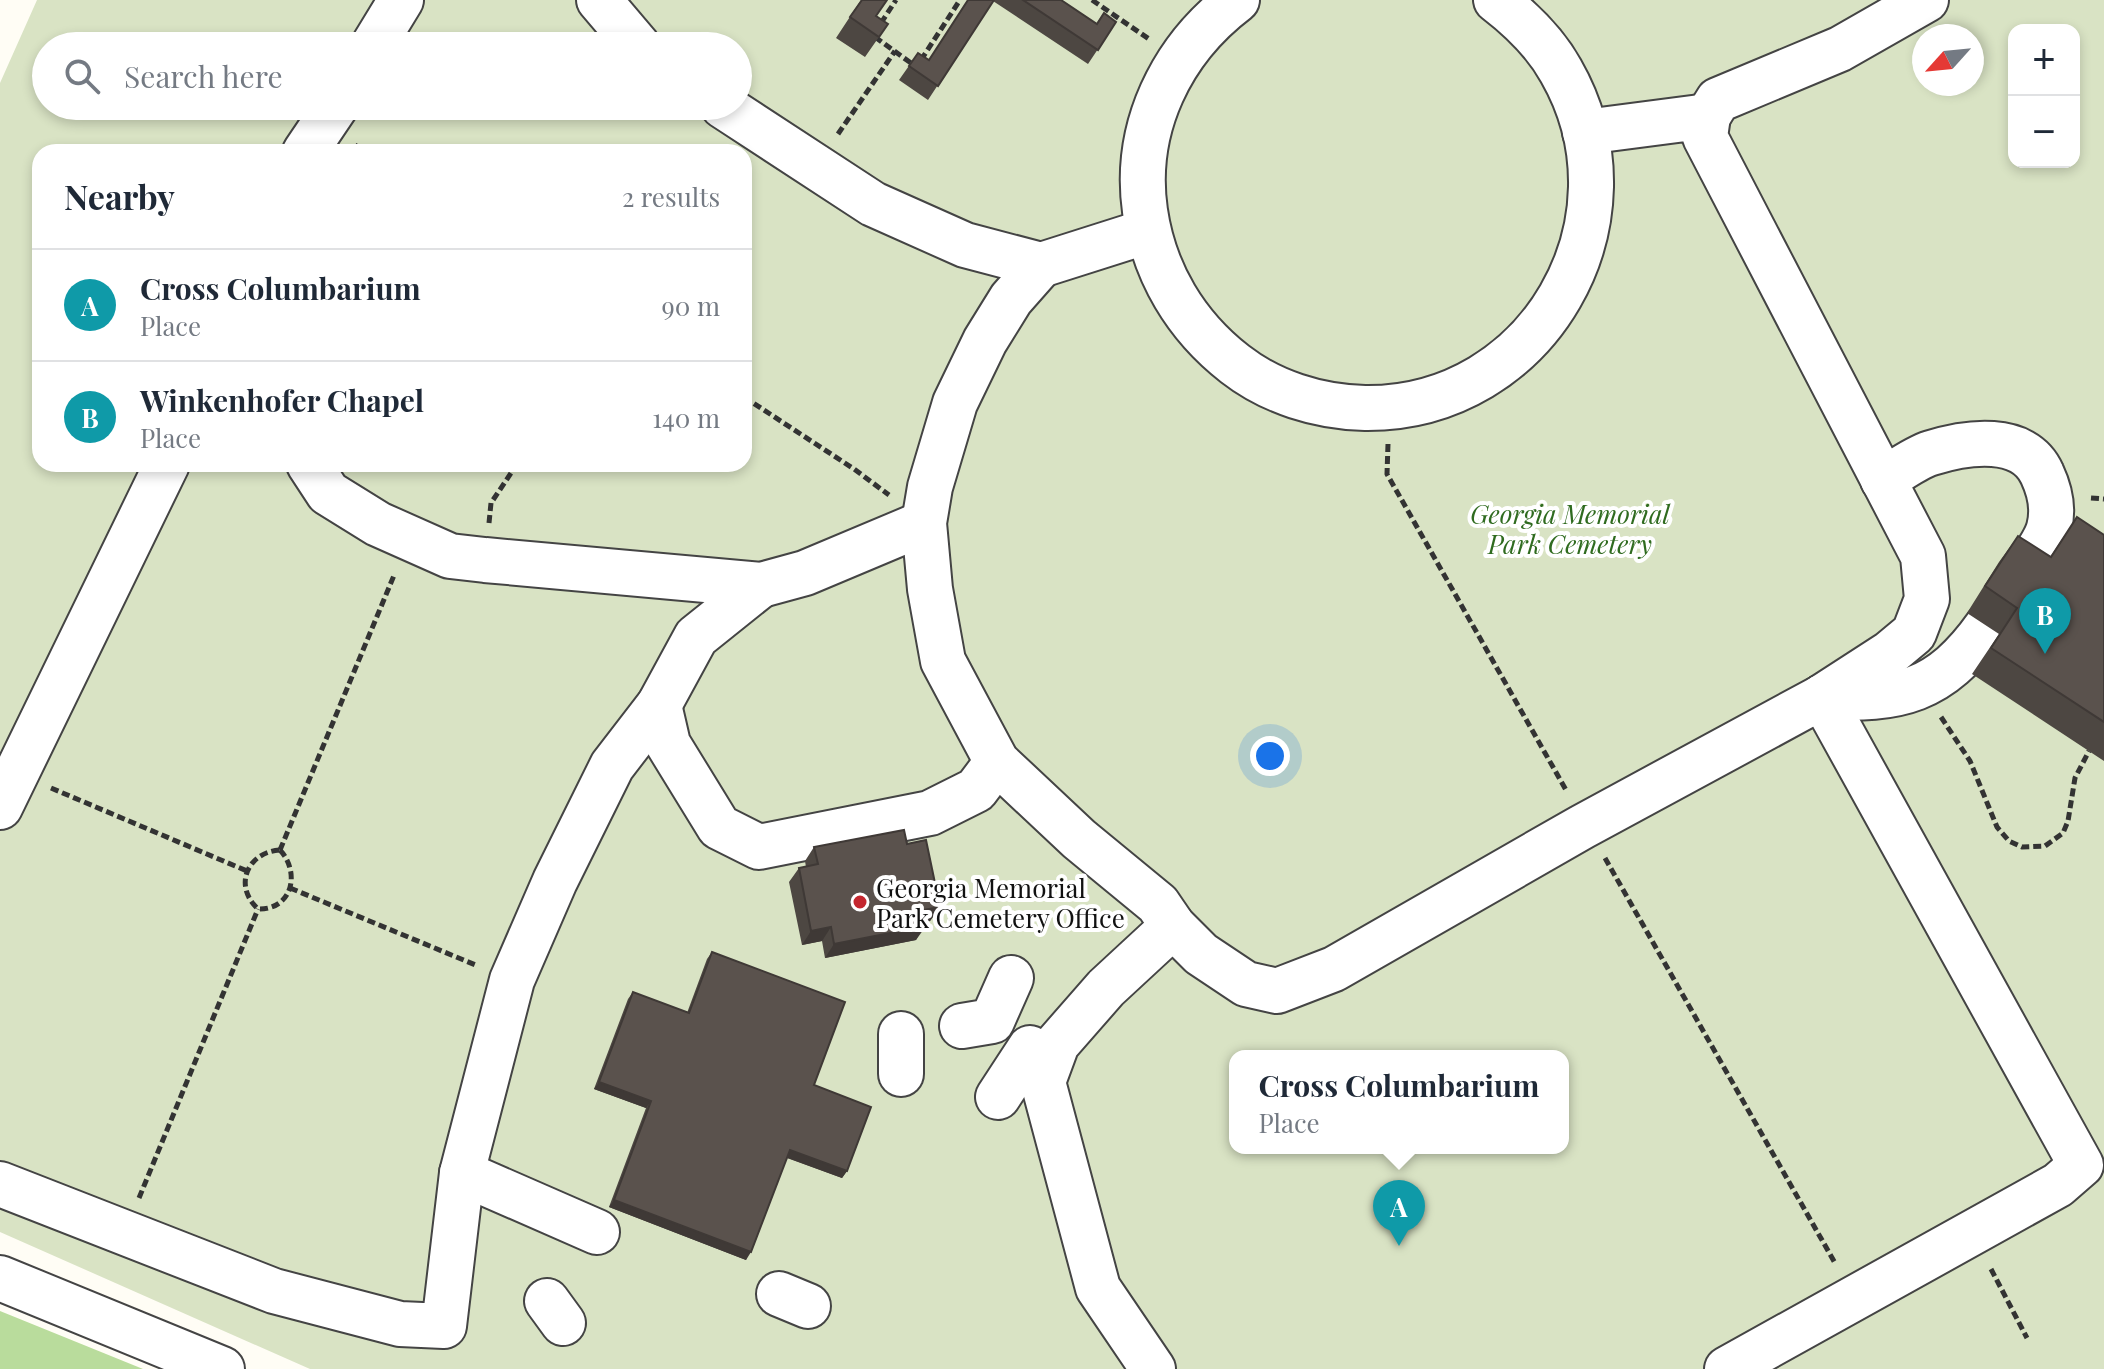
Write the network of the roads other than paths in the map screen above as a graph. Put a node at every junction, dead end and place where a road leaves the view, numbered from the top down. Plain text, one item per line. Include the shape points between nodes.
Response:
1 (401, 0) edge
2 (599, 0) edge
3 (1237, 0) edge
4 (1496, 0) edge
5 (1926, 0) edge
6 (382, 32) edge
7 (626, 32) edge
8 (1708, 116) junction
9 (327, 120) edge
10 (744, 120) edge
11 (1585, 132) junction
12 (310, 144) edge
13 (1148, 231) junction
14 (1041, 265) junction
15 (163, 472) edge
16 (314, 472) edge
17 (1883, 480) junction
18 (924, 523) junction
19 (2021, 576) edge
20 (761, 585) junction
21 (1987, 626) dead end
22 (1822, 697) junction
23 (659, 705) junction
24 (997, 762) junction
25 (8, 790) edge
26 (1056, 817) junction
27 (1056, 861) dead end
28 (1173, 926) junction
29 (1011, 978) dead end
30 (1040, 1055) junction
31 (998, 1097) dead end
32 (462, 1173) junction
33 (0, 1184) edge
34 (580, 1235) dead end
35 (0, 1278) edge
36 (222, 1369) edge
37 (1153, 1369) edge
38 (1727, 1369) edge

1 - 6 street
2 - 7 street
3 - 13 street via 1180,59 1159,98 1144,163
4 - 11 street via 1527,27 1561,71
5 - 8 street via 1840,49 1718,100
8 - 11 street
8 - 17 street via 1705,137
9 - 12 street
10 - 14 street via 873,204 965,245
11 - 13 street via 1591,202 1578,260 1558,303 1512,356 1483,377 1417,403 1382,408 1312,401 1247,373 1194,326 1158,265
13 - 14 street
14 - 18 street via 1011,299 955,403
15 - 25 street
16 - 20 street via 328,493 378,524 450,556
17 - 19 street via 1928,454 1957,446 1988,443 2017,449 2039,466 2051,494 2049,530
17 - 22 street via 1923,556 1927,599 1914,633
18 - 20 street via 805,573
18 - 24 street via 943,661
20 - 23 street via 696,637
21 - 22 street via 1967,654 1933,681 1868,699
22 - 28 street via 1334,969 1277,991 1246,984 1201,954
22 - 38 street via 2081,1165 2058,1185
23 - 24 street via 668,744 719,827 759,847 930,813 976,790
23 - 32 street via 612,766 512,980
24 - 26 street
26 - 27 street
26 - 28 street via 1158,904
28 - 30 street
29 - 30 street via 977,1024
30 - 31 street
30 - 37 street via 1070,1244
32 - 33 street via 444,1326 400,1324 274,1291
32 - 34 street
35 - 36 street

